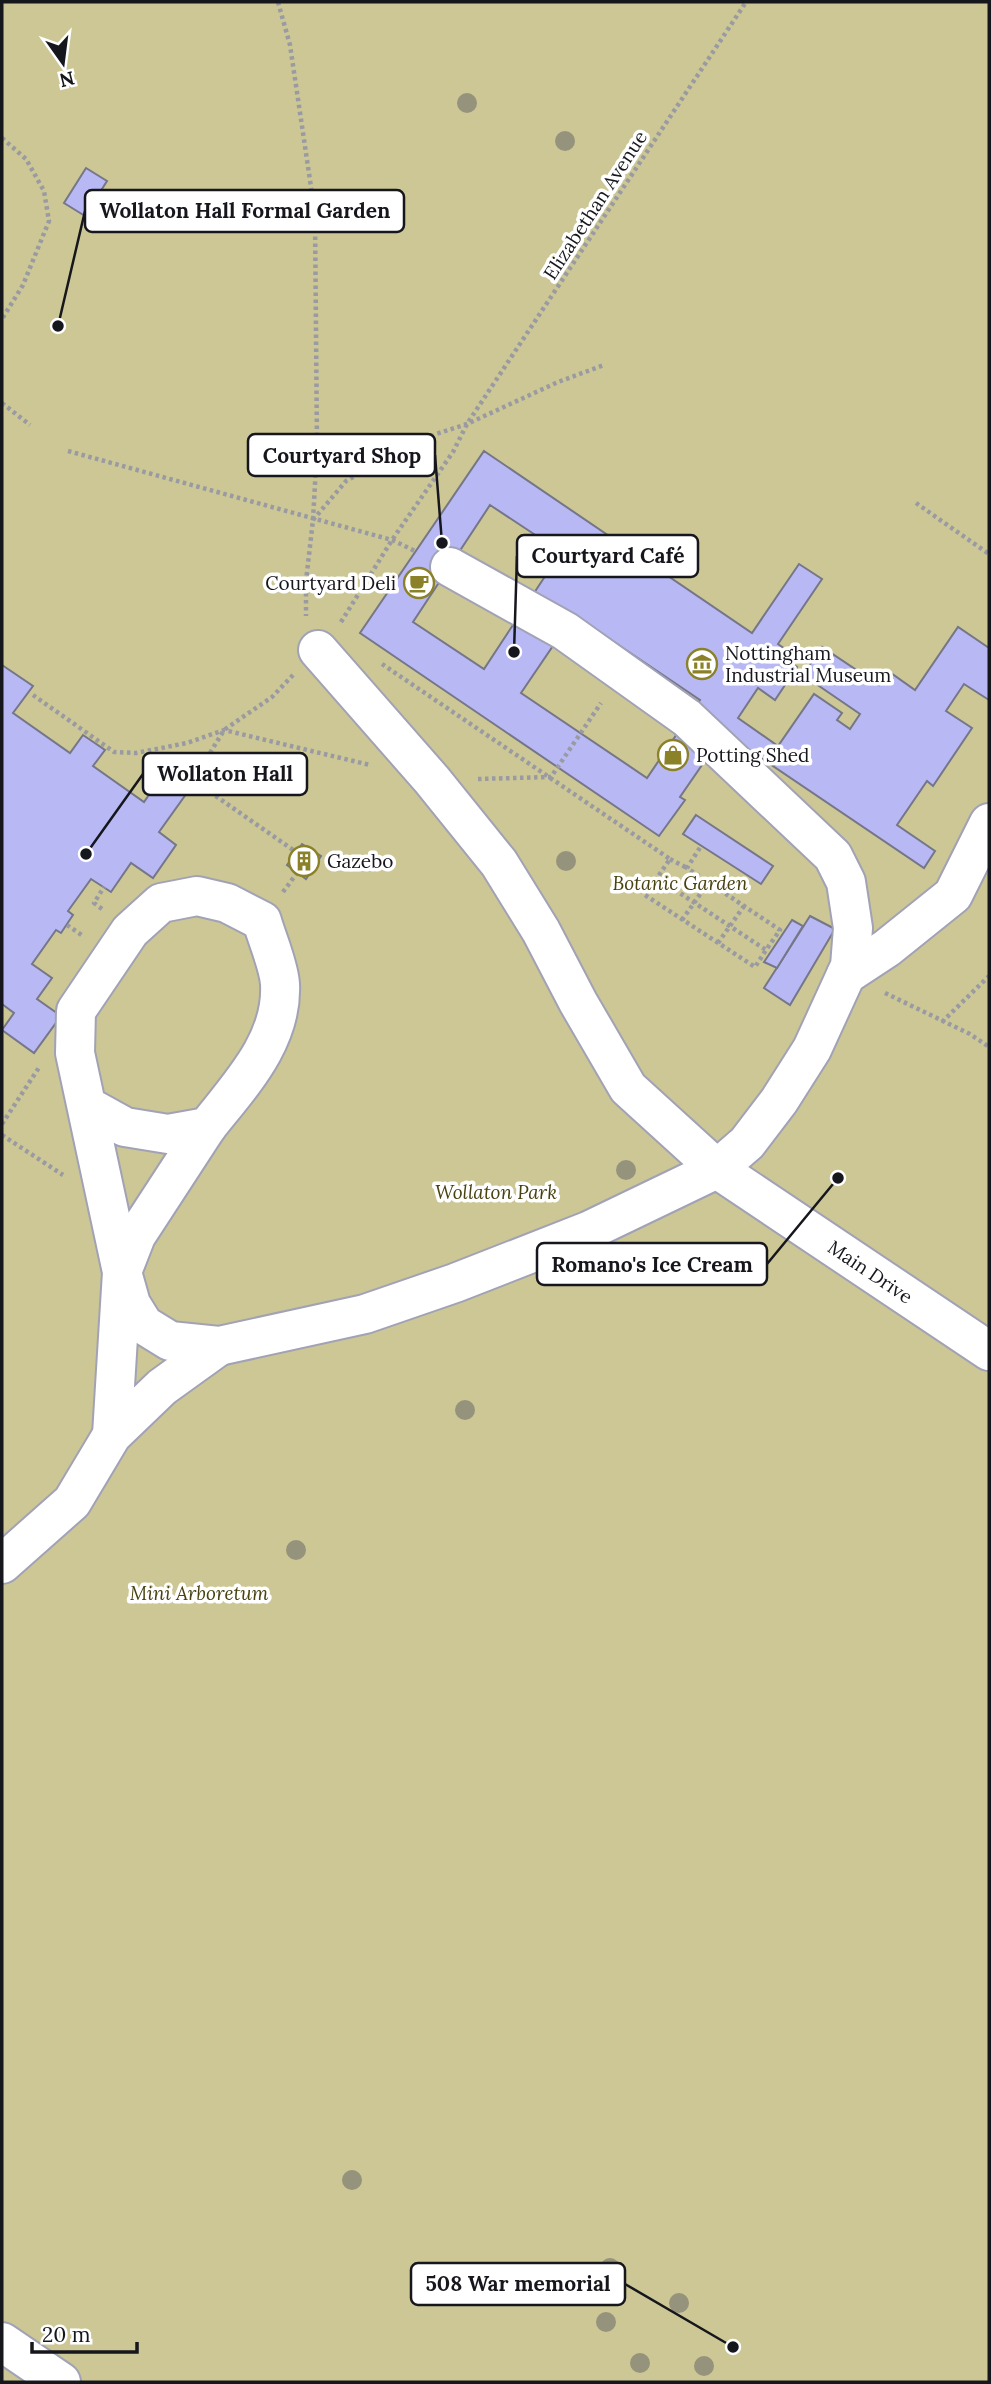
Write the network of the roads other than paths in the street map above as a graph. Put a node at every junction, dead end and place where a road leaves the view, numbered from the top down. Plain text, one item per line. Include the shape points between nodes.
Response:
1 (450, 567) dead end
2 (316, 651) road end
3 (989, 823) edge
4 (846, 975) junction
5 (88, 1105) junction
6 (207, 1127) junction
7 (716, 1169) junction
8 (122, 1272) junction
9 (219, 1346) junction
10 (989, 1351) edge
11 (112, 1435) junction
12 (2, 1564) edge
13 (2, 2342) edge
14 (61, 2382) edge

1 - 4 street via 565,631 687,718 833,856 846,882 853,928
2 - 7 street, Main Drive via 432,780 499,863 628,1088
3 - 4 street via 953,895
4 - 7 street via 812,1049 779,1101 747,1143
5 - 6 street via 125,1127 168,1134
5 - 6 street via 75,1053 76,1011 130,931 162,903 197,896 227,903 262,921 280,982 278,1013 259,1061
5 - 8 street
6 - 8 street via 135,1236
7 - 9 street via 588,1231 455,1283 365,1314
7 - 10 street, Main Drive
8 - 9 street via 131,1304 144,1325 170,1341
8 - 11 street
9 - 11 street via 162,1387
11 - 12 street via 72,1502
13 - 14 street

